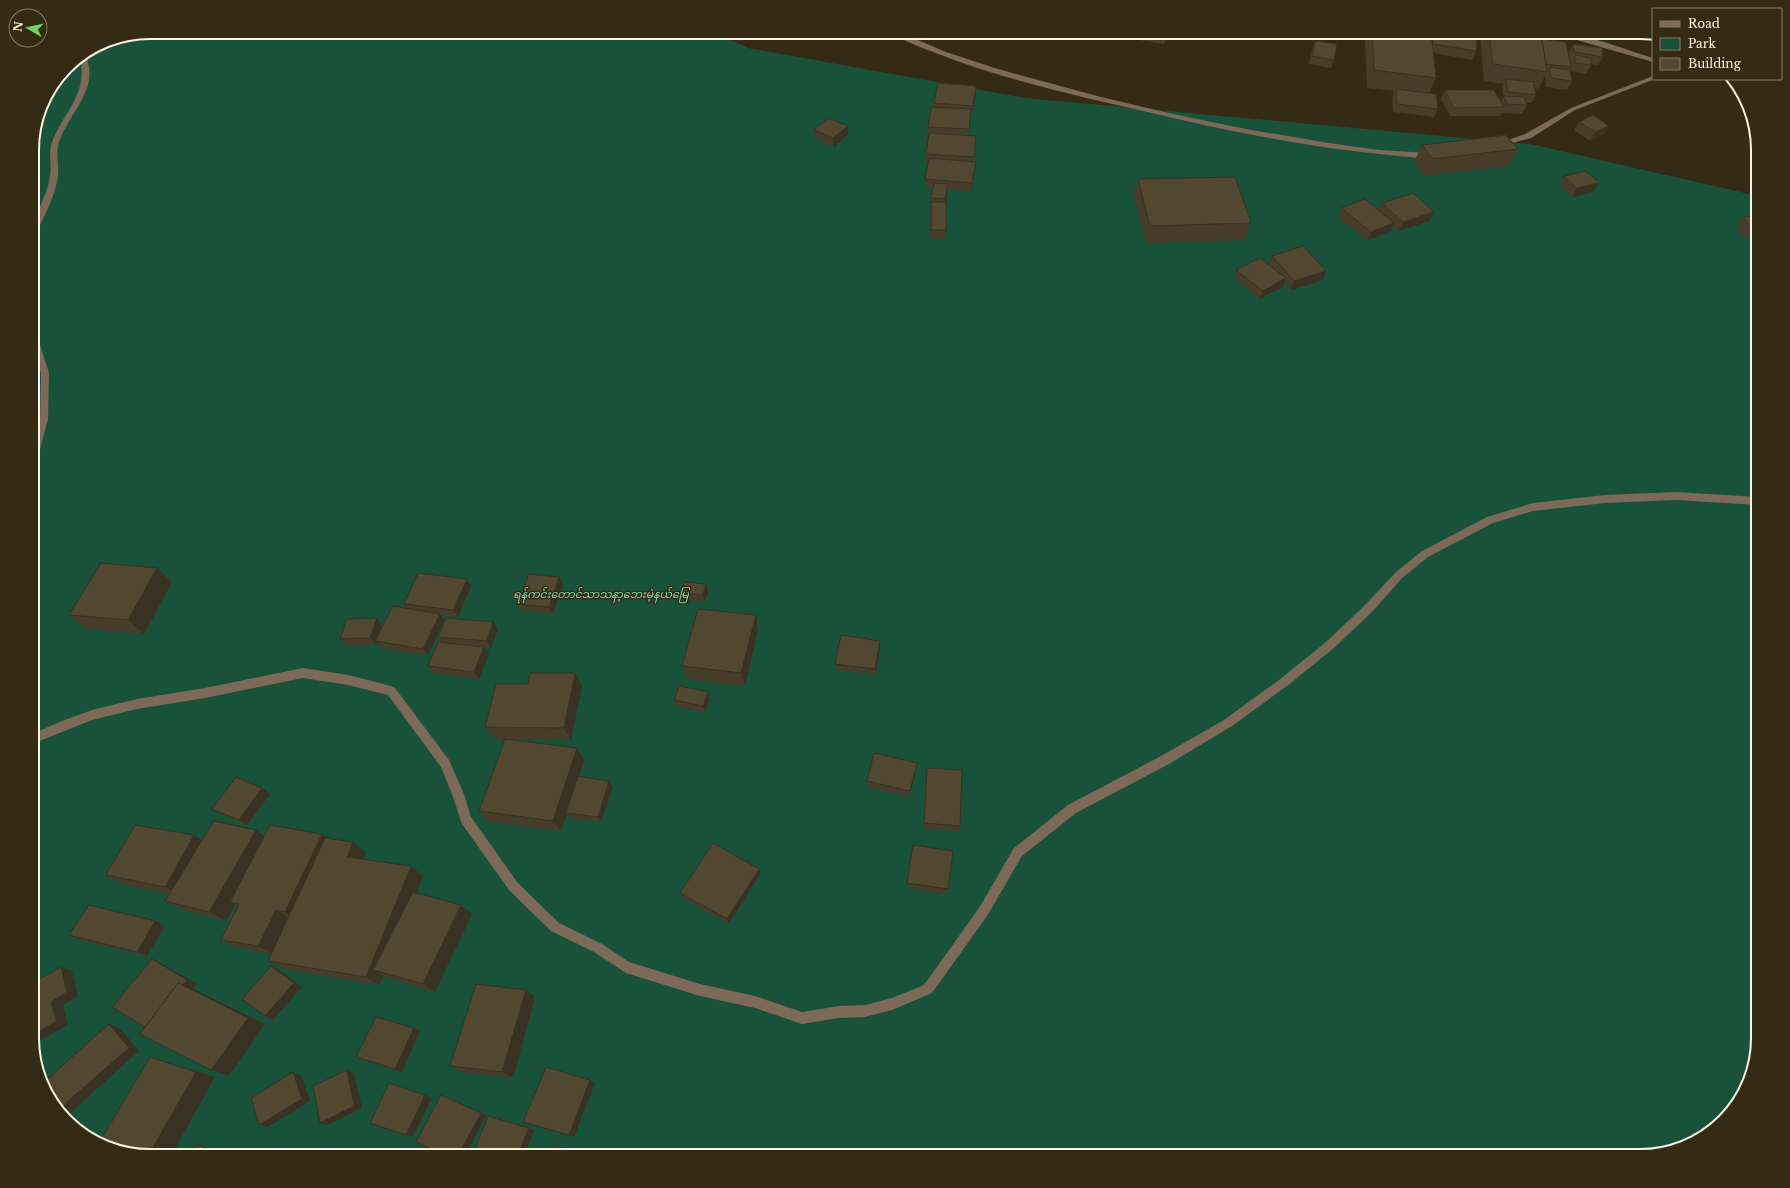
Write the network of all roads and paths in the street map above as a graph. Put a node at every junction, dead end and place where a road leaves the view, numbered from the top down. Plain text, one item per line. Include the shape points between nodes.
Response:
1 (909, 39) edge
2 (1583, 39) edge
3 (84, 60) edge
4 (1652, 60) edge
5 (1652, 78) edge
6 (1490, 147) edge
7 (1439, 154) edge
8 (39, 217) edge
9 (39, 354) edge
10 (39, 436) edge
11 (1751, 501) edge
12 (39, 736) edge

1 - 7 street via 1001,72 1182,119 1345,148 1405,155
2 - 4 street
3 - 8 street via 86,81 56,140 54,176
5 - 6 street via 1573,110 1528,136
9 - 10 street via 45,373 44,419
11 - 12 street via 1676,496 1604,499 1533,507 1490,520 1425,554 1399,575 1330,645 1283,683 1228,723 1072,809 1018,852 983,912 928,989 865,1012 839,1012 802,1018 755,1002 700,990 626,967 598,948 556,927 513,886 466,820 445,764 391,691 348,680 303,673 137,704 79,719

